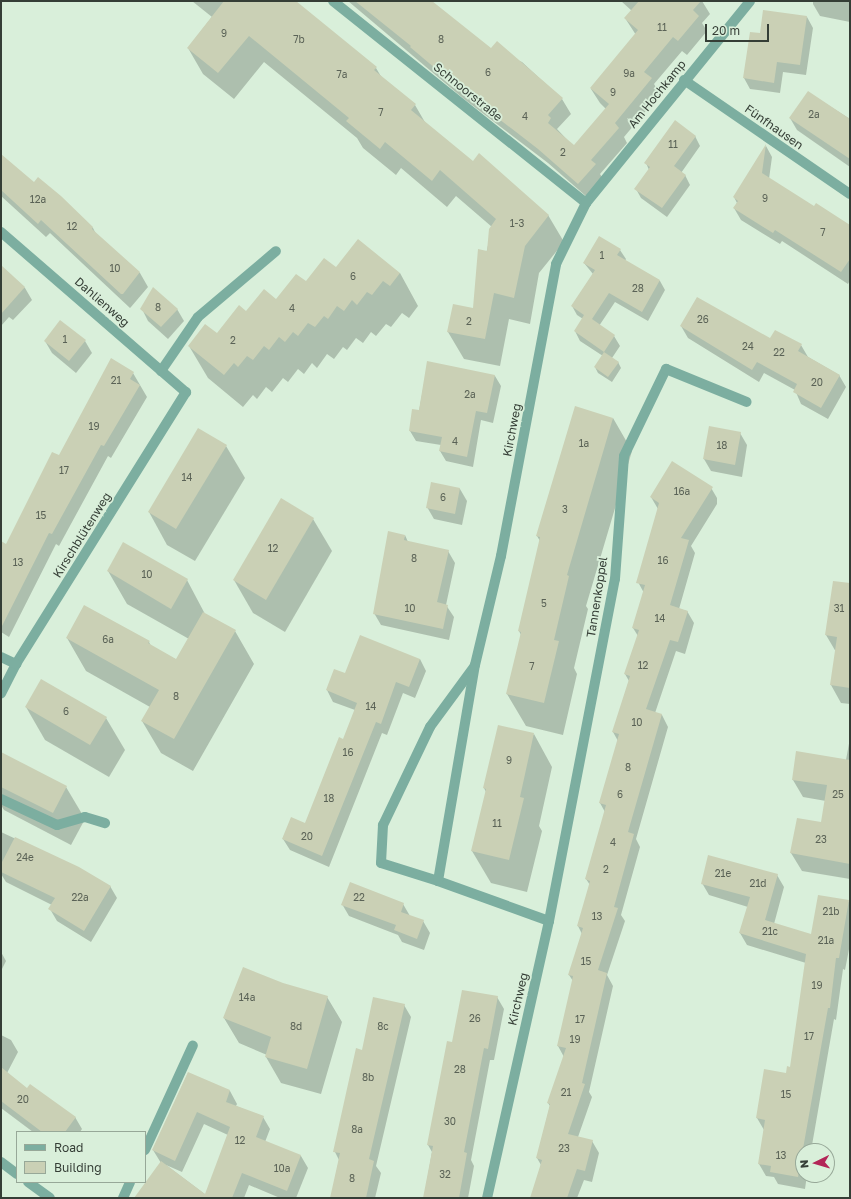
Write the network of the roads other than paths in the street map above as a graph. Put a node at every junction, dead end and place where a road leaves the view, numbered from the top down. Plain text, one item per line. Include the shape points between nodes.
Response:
1 (333, 1) edge
2 (746, 2) edge
3 (684, 80) junction
4 (850, 194) edge
5 (586, 204) junction
6 (1, 232) edge
7 (276, 251) dead end
8 (161, 371) junction
9 (186, 392) joint
10 (747, 402) dead end
11 (1, 657) edge
12 (16, 664) junction
13 (476, 665) junction
14 (1, 693) edge
15 (1, 799) edge
16 (105, 823) dead end
17 (438, 881) junction
18 (548, 920) junction
19 (193, 1045) dead end
20 (146, 1148) edge
21 (1, 1162) edge
22 (16, 1173) edge
23 (29, 1183) edge
24 (130, 1183) edge
25 (50, 1198) edge
26 (123, 1198) edge
27 (487, 1198) edge

1 - 5 street, Schnoorstraße
2 - 3 street, Am Hochkamp
3 - 4 street, Fünfhausen
3 - 5 street, Am Hochkamp
5 - 13 street, Kirchweg via 556,264 501,556
6 - 8 street, Dahlienweg
7 - 8 street via 198,317
8 - 9 street, Dahlienweg
9 - 12 street, Kirschblütenweg
10 - 18 street, Tannenkoppel via 666,370 624,456 615,579
11 - 12 street
12 - 14 street, Kirschblütenweg
13 - 17 street, Kirchweg
13 - 17 street, Kirchweg via 430,727 383,825 381,863
15 - 16 street via 57,825 85,817
17 - 18 street, Kirchweg
18 - 27 street, Kirchweg
19 - 20 street
21 - 22 street
23 - 25 street
24 - 26 street

